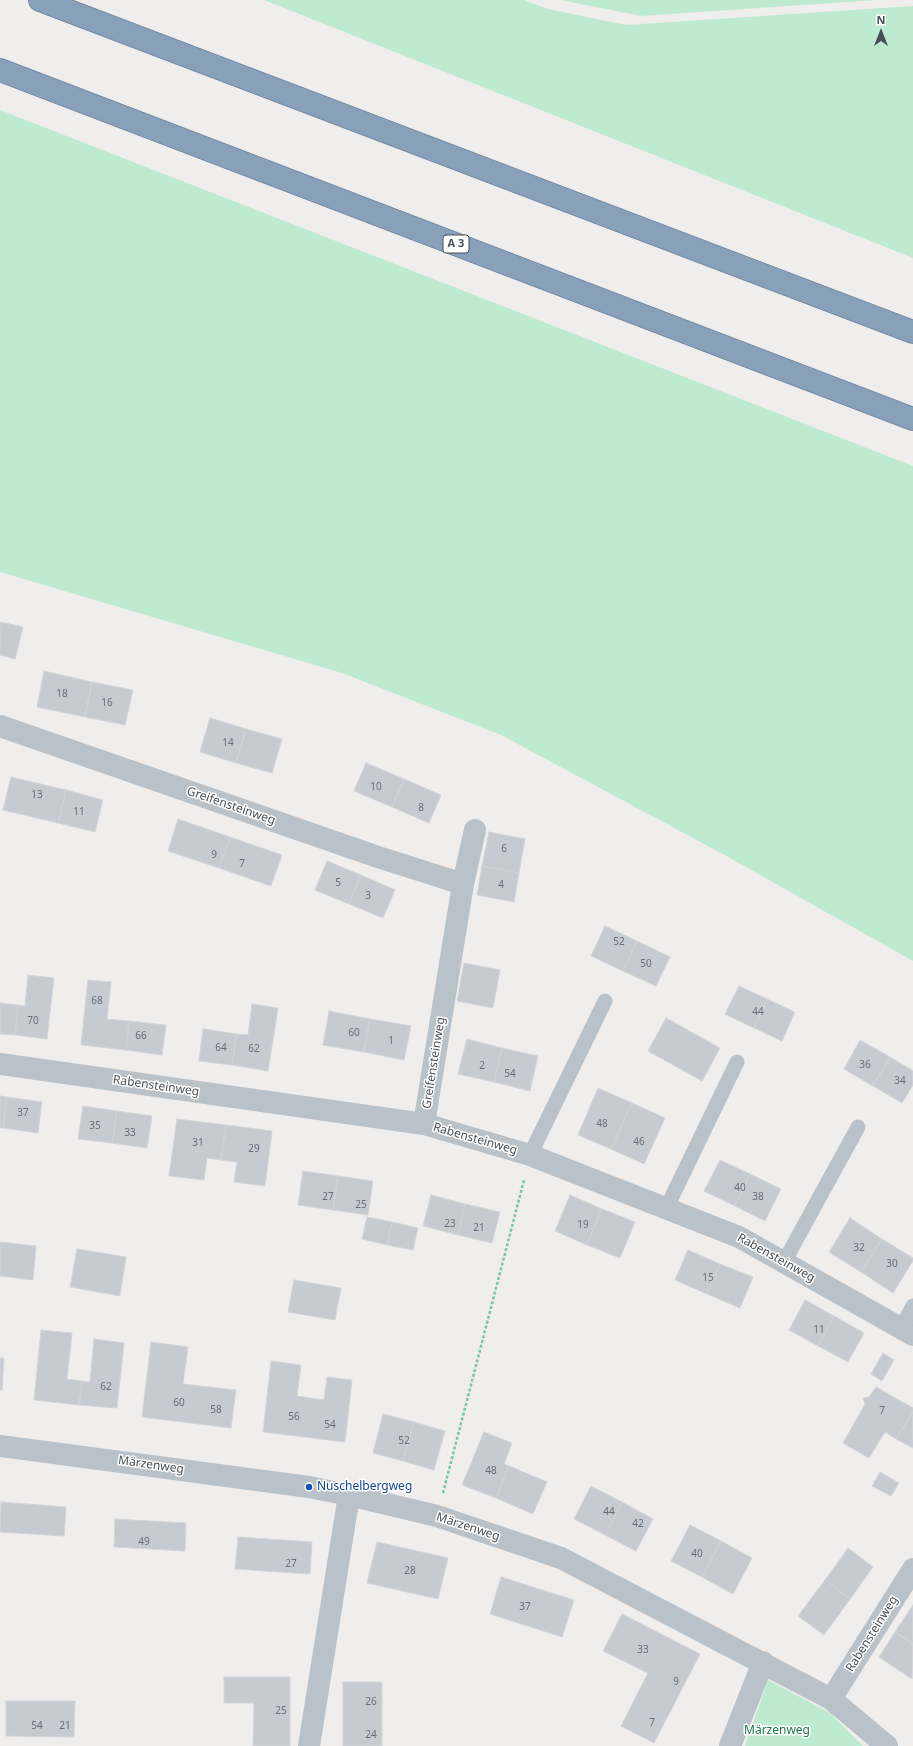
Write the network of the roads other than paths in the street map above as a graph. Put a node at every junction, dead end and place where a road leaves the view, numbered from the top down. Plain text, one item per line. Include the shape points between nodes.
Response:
1 (40, 0) edge
2 (0, 70) edge
3 (913, 332) edge
4 (913, 419) edge
5 (0, 726) edge
6 (475, 830) dead end
7 (463, 884) junction
8 (605, 1001) dead end
9 (737, 1062) dead end
10 (0, 1064) edge
11 (424, 1124) junction
12 (858, 1127) dead end
13 (530, 1155) junction
14 (666, 1209) junction
15 (784, 1262) junction
16 (913, 1306) edge
17 (907, 1332) edge
18 (0, 1446) edge
19 (349, 1495) junction
20 (913, 1569) edge
21 (763, 1662) junction
22 (831, 1699) junction
23 (309, 1746) edge
24 (730, 1746) edge
25 (887, 1746) edge

1 - 3 highway
2 - 4 highway, A 3
5 - 7 street, Greifensteinweg
6 - 7 street, Greifensteinweg
7 - 11 street, Greifensteinweg
8 - 13 lane
9 - 14 lane
10 - 11 street, Rabensteinweg
11 - 13 street, Rabensteinweg
12 - 15 lane
13 - 14 street, Rabensteinweg
14 - 15 street, Rabensteinweg via 739,1237
15 - 17 street, Rabensteinweg
16 - 17 lane
18 - 19 street, Märzenweg via 309,1487
19 - 21 street, Märzenweg via 436,1516 561,1558
19 - 23 street
20 - 22 street, Rabensteinweg
21 - 22 street, Märzenweg
21 - 24 street
22 - 25 street, Märzenweg

